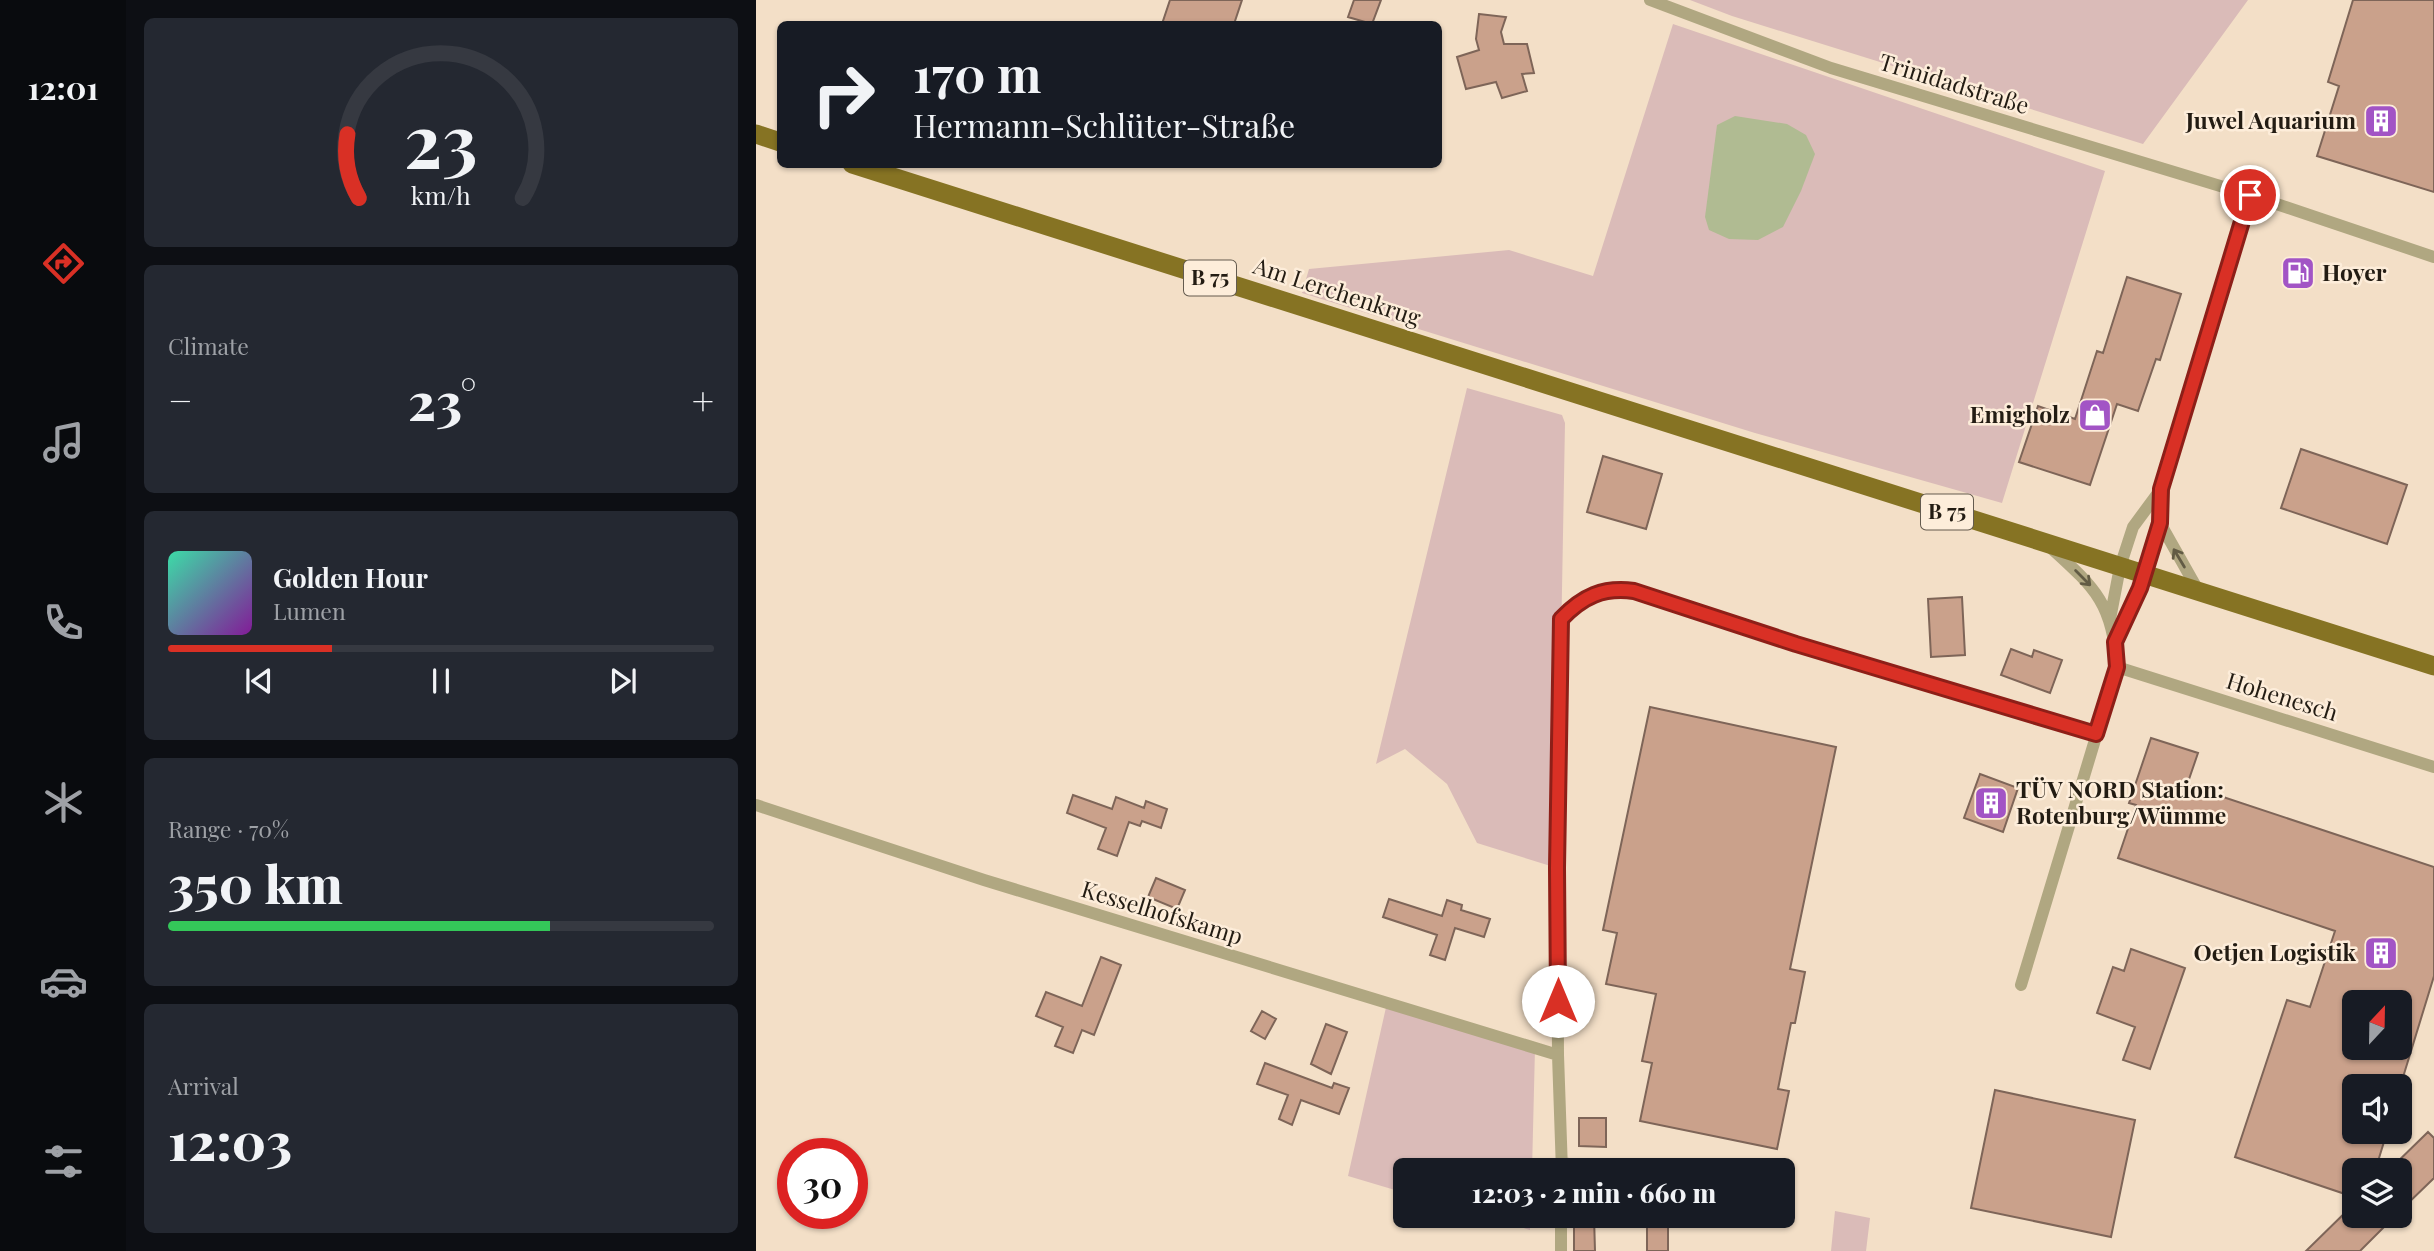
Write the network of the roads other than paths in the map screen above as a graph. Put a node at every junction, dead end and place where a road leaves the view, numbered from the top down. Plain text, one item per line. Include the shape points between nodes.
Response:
1 (1650, 0) edge
2 (756, 134) edge
3 (777, 141) edge
4 (865, 168) edge
5 (2250, 195) junction
6 (2434, 257) edge
7 (2161, 489) junction
8 (2160, 523) junction
9 (2046, 544) junction
10 (2120, 567) junction
11 (2144, 575) junction
12 (2200, 592) junction
13 (2110, 619) junction
14 (2115, 642) junction
15 (2434, 666) edge
16 (2117, 667) junction
17 (2096, 734) junction
18 (2434, 767) edge
19 (756, 805) edge
20 (2021, 985) dead end
21 (1558, 1055) junction
22 (1562, 1158) edge
23 (1561, 1228) edge
24 (1561, 1251) edge

1 - 5 street, Trinidadstraße via 1830,68
2 - 3 main road
4 - 9 main road, Am Lerchenkrug / B 75
5 - 6 street, Trinidadstraße
5 - 7 street
7 - 8 street
7 - 10 street via 2133,527
8 - 11 street
12 -> 8 street
9 - 10 main road, B 75
9 -> 13 street via 2090,584
10 - 11 main road, B 75
10 - 13 street
11 - 12 main road, B 75
11 - 14 street
12 - 15 main road, B 75
13 - 14 street
14 - 16 street
16 - 17 street
16 - 18 street, Hohenesch
17 - 20 street
17 - 21 street via 1634,591 1606,590 1572,607 1561,619
19 - 21 street, Kesselhofskamp via 984,880
21 - 22 street
23 - 24 street

